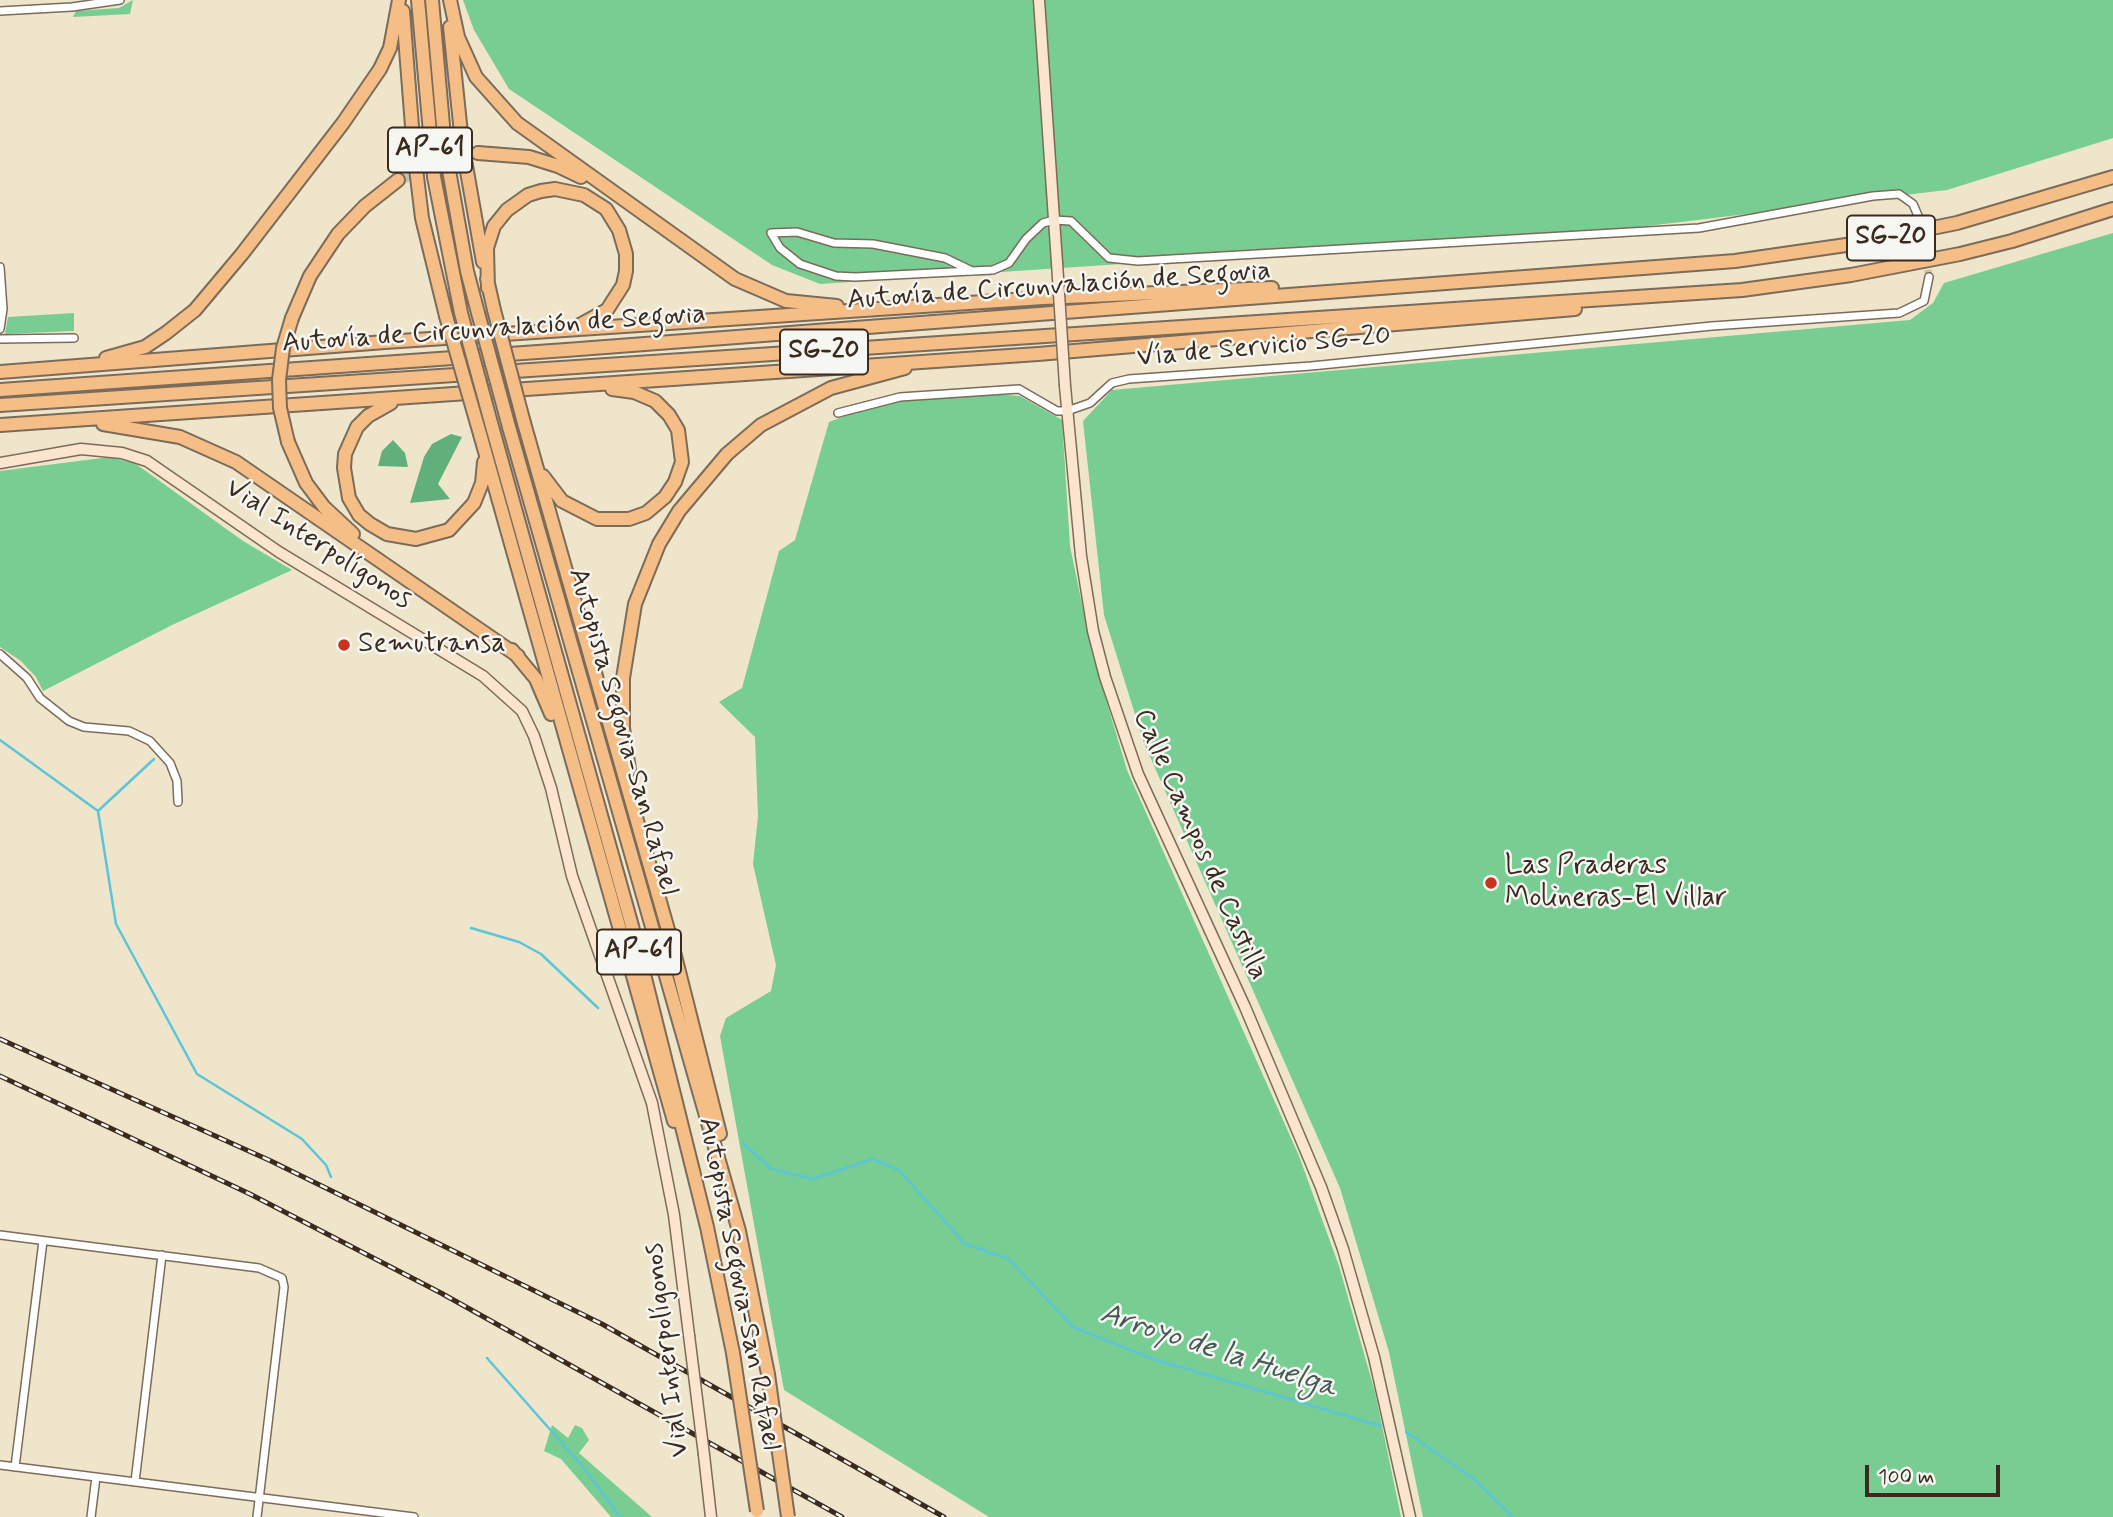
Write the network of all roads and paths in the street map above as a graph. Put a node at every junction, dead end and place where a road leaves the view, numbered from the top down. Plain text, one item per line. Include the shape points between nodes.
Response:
1 (120, 0) edge
2 (401, 0) edge
3 (418, 0) edge
4 (432, 0) edge
5 (449, 0) edge
6 (1039, 0) edge
7 (0, 11) edge
8 (478, 153) tunnel mouth
9 (2113, 177) edge
10 (398, 180) tunnel mouth
11 (2113, 209) edge
12 (1919, 218) tunnel mouth
13 (1054, 219) junction
14 (655, 224) junction
15 (0, 267) edge
16 (972, 271) junction
17 (1929, 277) tunnel mouth
18 (1465, 281) junction
19 (488, 288) junction
20 (1648, 298) junction
21 (918, 308) junction
22 (1, 325) edge
23 (537, 333) junction
24 (74, 338) dead end
25 (0, 339) edge
26 (1038, 354) junction
27 (0, 371) edge
28 (563, 387) junction
29 (0, 390) edge
30 (421, 397) junction
31 (0, 405) edge
32 (1067, 411) junction
33 (838, 413) dead end
34 (64, 421) junction
35 (0, 425) edge
36 (480, 434) junction
37 (530, 445) junction
38 (0, 463) edge
39 (0, 654) edge
40 (518, 656) junction
41 (178, 802) dead end
42 (584, 805) junction
43 (658, 892) junction
44 (707, 1227) junction
45 (739, 1231) junction
46 (0, 1235) edge
47 (43, 1241) junction
48 (162, 1255) junction
49 (0, 1465) edge
50 (15, 1467) junction
51 (96, 1477) junction
52 (135, 1482) junction
53 (260, 1498) junction
54 (757, 1514) edge
55 (91, 1517) edge
56 (257, 1517) edge
57 (414, 1517) edge
58 (710, 1517) edge
59 (788, 1517) edge
60 (1410, 1517) edge

1 - 7 street
2 - 27 highway via 390,48 362,97 195,310 145,347 127,353
2 - 36 highway, bridge via 422,218
3 - 44 highway, Autopista Segovia-San Rafael / AP-61, bridge via 434,177 461,313 632,926
4 - 45 highway, Autopista Segovia-San Rafael / AP-61, bridge via 445,148 467,271
5 - 14 highway via 467,60 487,93
5 - 19 highway via 462,143
6 - 13 main road, Calle Campos de Castilla
8 - 14 highway via 517,155 558,166
9 - 18 highway, Autovía de Circunvalación de Segovia / SG-20 via 1994,214 1853,244 1706,264
10 - 40 highway, bridge via 338,234 310,276 292,318 279,380 288,442 306,483 324,507
11 - 20 highway, Autovía de Circunvalación de Segovia / SG-20 via 2012,241 1908,265 1794,284
12 - 13 street via 1913,204 1899,194 1699,228 1138,261 1109,258 1071,221
13 - 16 street via 1026,239 1009,262 993,270
13 - 32 main road, Calle Campos de Castilla, bridge
14 - 21 highway via 735,279 769,296 822,306
15 - 22 street
16 - 16 street via 836,276 787,255 771,233 797,232 834,243 873,244 945,258
17 - 32 street, Vía de Servicio SG-20 via 1924,300 1899,313 1129,379 1112,383 1090,403
18 - 21 highway via 1079,296
18 - 29 highway, Autovía de Circunvalación de Segovia / SG-20
19 - 23 highway via 485,264 490,236 517,202 555,189 583,195 606,209 626,254 623,285 616,298 586,324
19 - 37 highway, bridge
20 - 26 highway via 1488,317
20 - 31 highway, Autovía de Circunvalación de Segovia / SG-20
21 - 23 highway
23 - 27 highway
24 - 25 street
26 - 28 highway
26 - 43 highway via 903,368 831,388 761,425 727,454 679,511 659,544 635,604 623,678 626,760
28 - 30 highway
28 - 37 highway via 634,392 663,408 680,438 682,462 675,482 646,513 620,520 597,519 577,512 557,496
30 - 34 highway
30 - 36 highway via 377,409 351,439 345,454 345,483 359,515 370,524 387,534 416,539 439,535 458,523 482,483
32 - 33 street via 1057,411 1019,389 900,397
32 - 60 main road, Calle Campos de Castilla via 1081,556 1105,677 1138,775 1245,1007 1321,1187 1374,1357
34 - 35 highway
34 - 40 highway via 157,431 219,453
36 - 42 highway
37 - 43 highway
38 - 58 main road, Vial Interpolígonos, bridge via 81,449 147,461 279,552 483,676 522,711 538,749 572,876 652,1104 674,1215
39 - 41 street via 69,722 129,731 150,741 170,763
40 - 42 highway via 542,691
42 - 44 highway
43 - 45 highway via 709,1087
44 - 54 highway, Autopista Segovia-San Rafael / AP-61, bridge via 733,1353
45 - 59 highway, Autopista Segovia-San Rafael / AP-61, bridge via 768,1374
46 - 47 street
47 - 48 street
47 - 50 street
48 - 52 street
48 - 53 street via 259,1268 282,1278
49 - 50 street
50 - 51 street
51 - 52 street
51 - 55 street
52 - 53 street
53 - 56 street
53 - 57 street

